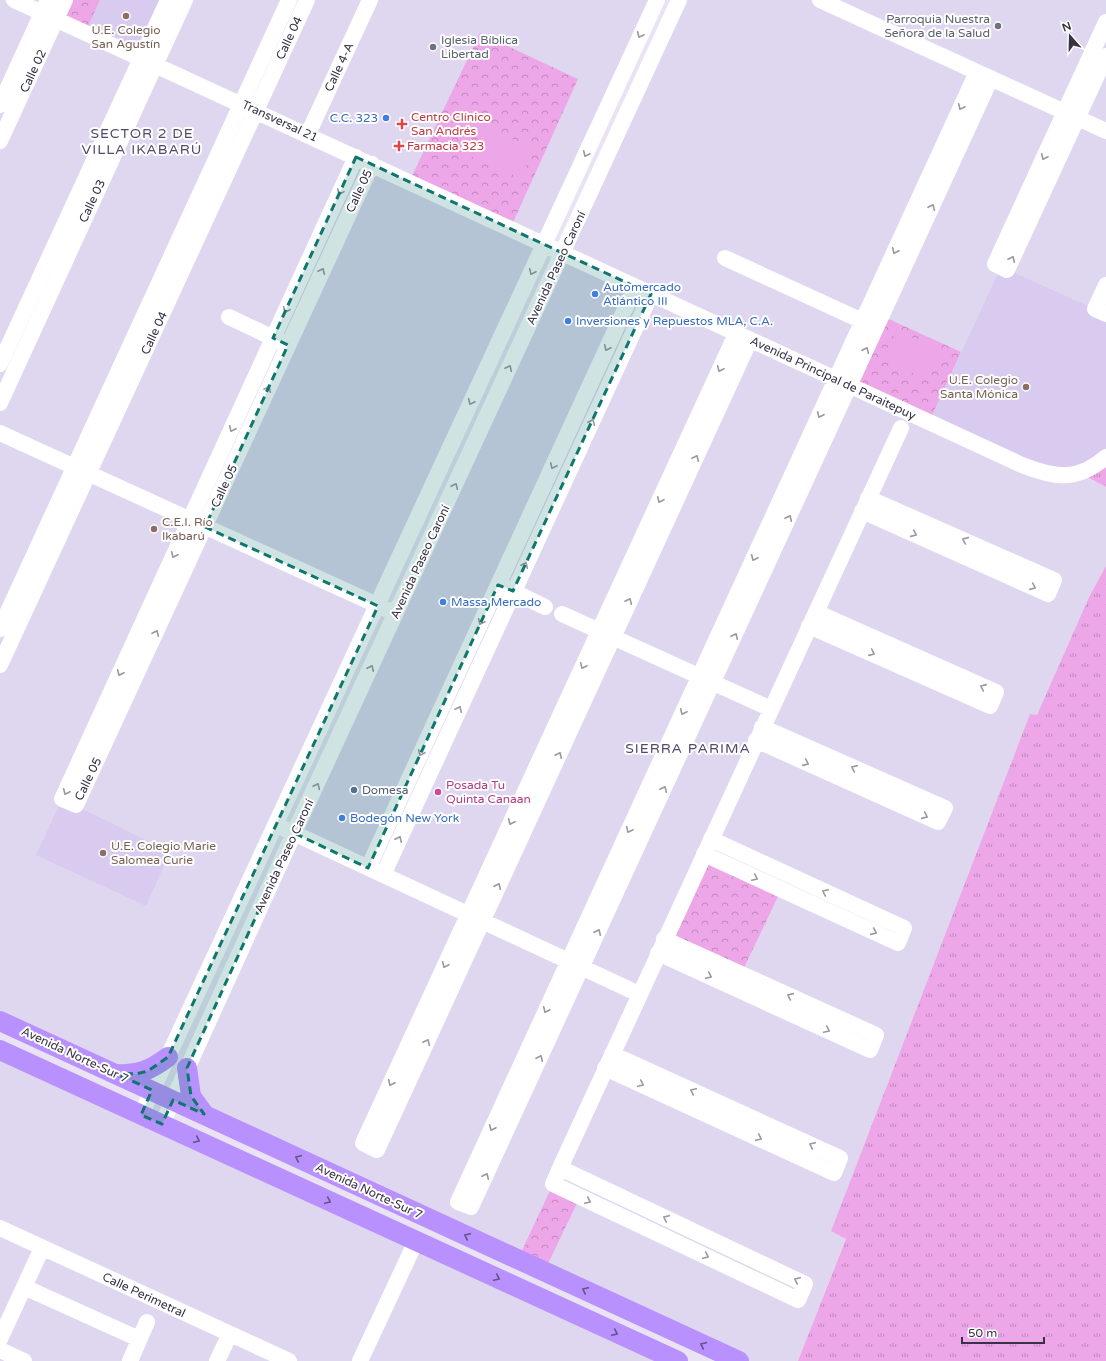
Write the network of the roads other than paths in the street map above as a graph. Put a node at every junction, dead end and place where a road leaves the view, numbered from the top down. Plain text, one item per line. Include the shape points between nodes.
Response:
1 (14, 0) edge
2 (65, 0) edge
3 (168, 0) edge
4 (186, 0) edge
5 (289, 0) edge
6 (307, 0) edge
7 (370, 0) edge
8 (657, 0) edge
9 (679, 0) edge
10 (820, 0) edge
11 (49, 11) edge
12 (1106, 22) edge
13 (1106, 56) edge
14 (141, 58) junction
15 (155, 64) junction
16 (22, 75) junction
17 (984, 75) junction
18 (241, 104) junction
19 (0, 105) edge
20 (256, 111) junction
21 (1071, 115) junction
22 (1106, 131) edge
23 (308, 134) junction
24 (0, 141) edge
25 (356, 157) junction
26 (372, 164) junction
27 (57, 241) junction
28 (544, 244) junction
29 (72, 247) junction
30 (562, 253) junction
31 (725, 258) dead end
32 (1106, 285) edge
33 (157, 286) junction
34 (636, 287) junction
35 (172, 293) junction
36 (651, 294) junction
37 (1106, 314) edge
38 (229, 317) dead end
39 (870, 324) junction
40 (743, 337) junction
41 (273, 338) junction
42 (288, 345) junction
43 (0, 364) edge
44 (843, 382) junction
45 (4, 384) edge
46 (111, 386) junction
47 (126, 393) junction
48 (0, 403) edge
49 (901, 428) dead end
50 (0, 433) edge
51 (568, 433) junction
52 (584, 439) junction
53 (1106, 457) edge
54 (74, 467) junction
55 (89, 474) junction
56 (865, 504) junction
57 (190, 520) junction
58 (205, 527) junction
59 (498, 585) junction
60 (514, 591) junction
61 (378, 606) junction
62 (545, 606) dead end
63 (396, 614) junction
64 (562, 614) dead end
65 (812, 619) junction
66 (0, 630) edge
67 (606, 633) junction
68 (0, 665) edge
69 (706, 679) junction
70 (771, 709) junction
71 (432, 729) junction
72 (759, 734) junction
73 (447, 736) junction
74 (277, 824) junction
75 (294, 833) junction
76 (711, 839) junction
77 (704, 854) junction
78 (368, 868) junction
79 (383, 875) junction
80 (475, 918) junction
81 (661, 946) junction
82 (575, 965) junction
83 (639, 994) junction
84 (0, 1020) edge
85 (0, 1050) edge
86 (168, 1057) junction
87 (609, 1061) junction
88 (187, 1068) junction
89 (114, 1074) junction
90 (152, 1090) junction
91 (173, 1100) junction
92 (204, 1114) junction
93 (141, 1115) junction
94 (162, 1124) junction
95 (560, 1168) junction
96 (0, 1228) edge
97 (416, 1241) junction
98 (42, 1248) junction
99 (24, 1287) junction
100 (147, 1322) dead end
101 (230, 1334) junction
102 (0, 1339) edge
103 (140, 1339) junction
104 (0, 1350) edge
105 (24, 1361) edge
106 (130, 1361) edge
107 (217, 1361) edge
108 (289, 1361) edge
109 (360, 1361) edge
110 (678, 1361) edge
111 (739, 1361) edge

1 - 11 street, Transversal 21
2 - 11 street, Calle 02
3 - 14 street, Calle 03
4 - 15 street, Calle 03
5 - 18 street, Calle 04
6 - 20 street, Calle 04
7 - 23 street, Calle 4-A
8 -> 28 street, Avenida Paseo Caroní
9 - 30 street, Avenida Paseo Caroní
10 - 17 street
11 - 14 street, Transversal 21
11 - 16 street, Calle 02
12 - 21 street
13 - 21 street
14 - 15 street, Transversal 21
14 - 27 street, Calle 03
15 - 18 street, Transversal 21
15 - 29 street, Calle 03
16 - 19 street, Calle 02
16 - 24 street, Calle 02
17 - 21 street
17 - 39 street
18 - 20 street, Transversal 21
18 - 33 street, Calle 04
20 - 23 street, Transversal 21
20 - 35 street, Calle 04
21 -> 21 street via 995,264 1007,270
21 - 22 street
23 - 25 street, Transversal 21
25 - 26 street, Transversal 21
25 -> 41 street, Calle 05
26 - 28 street, Transversal 21
42 -> 26 street, Calle 05
27 - 29 street
27 - 43 street, Calle 03
28 - 30 street, Transversal 21
28 -> 61 street, Avenida Paseo Caroní
29 - 45 street, Calle 03
30 - 34 street, Avenida Principal de Paraitepuy
63 -> 30 street, Avenida Paseo Caroní
31 - 39 street
32 - 37 street via 1095,309
33 - 35 street
33 - 46 street, Calle 04
34 - 36 street, Avenida Principal de Paraitepuy
34 -> 51 street
35 - 47 street, Calle 04
36 - 40 street, Avenida Principal de Paraitepuy
52 -> 36 street
38 - 41 street
39 - 44 street
40 - 44 street, Avenida Principal de Paraitepuy
40 - 67 street
41 - 42 street
41 -> 57 street, Calle 05
58 -> 42 street, Calle 05
44 - 53 street, Avenida Principal de Paraitepuy via 1022,465 1050,475 1080,473
44 - 69 street
45 - 48 street, Calle 03
46 - 47 street
46 - 54 street, Calle 04
47 - 55 street, Calle 04
49 - 56 street
50 - 54 street
51 - 52 street
51 -> 59 street
60 -> 52 street
54 - 55 street
54 - 66 street, Calle 04
55 - 57 street
55 - 68 street, Calle 04
56 -> 56 street via 1048,594 1054,580
56 - 65 street
57 - 58 street
57 -> 58 street, Calle 05 via 62,799 76,805
58 - 61 street
59 - 60 street
59 -> 71 street
60 - 62 street
73 -> 60 street
61 - 63 street
61 - 74 street, Avenida Paseo Caroní
75 -> 63 street, Avenida Paseo Caroní
64 - 67 street
65 -> 65 street via 990,706 996,692
65 - 70 street
67 - 69 street
67 - 80 street
69 - 70 street
69 - 82 street
70 - 72 street
71 - 73 street
71 -> 78 street
72 -> 72 street via 938,822 945,808
72 - 76 street
79 -> 73 street
74 - 75 street
74 - 86 street, Avenida Paseo Caroní
75 - 78 street
75 - 88 street, Avenida Paseo Caroní
76 - 77 street
77 -> 76 street via 898,943 904,928
77 - 81 street
78 - 79 street
79 - 80 street
80 -> 80 street via 363,1143 377,1150
80 - 82 street
81 -> 81 street via 870,1050 876,1035
81 - 83 street
82 -> 82 street via 458,1202 471,1207
82 - 83 street
83 - 87 street
84 - 89 main road, Avenida Norte-Sur 7
85 - 93 main road
86 - 89 main road via 148,1071
86 - 90 street, Avenida Paseo Caroní
87 -> 87 street via 834,1173 840,1158
87 - 95 street
88 - 91 street, Avenida Paseo Caroní
88 - 92 main road via 191,1096
89 - 90 main road, Avenida Norte-Sur 7
90 - 91 main road, Avenida Norte-Sur 7
90 - 93 street, Avenida Paseo Caroní
91 - 92 main road, Avenida Norte-Sur 7
91 - 94 street, Avenida Paseo Caroní
111 -> 92 main road, Avenida Norte-Sur 7
93 - 94 main road
94 -> 97 main road
95 -> 95 street via 553,1184 798,1300 805,1284
96 - 98 street, Calle Perimetral
97 - 109 street
97 -> 110 main road
98 - 99 street
98 - 101 street, Calle Perimetral
99 - 102 street
99 - 103 street
100 - 103 street
101 - 107 street
101 - 108 street, Calle Perimetral
103 - 106 street
104 - 105 street

